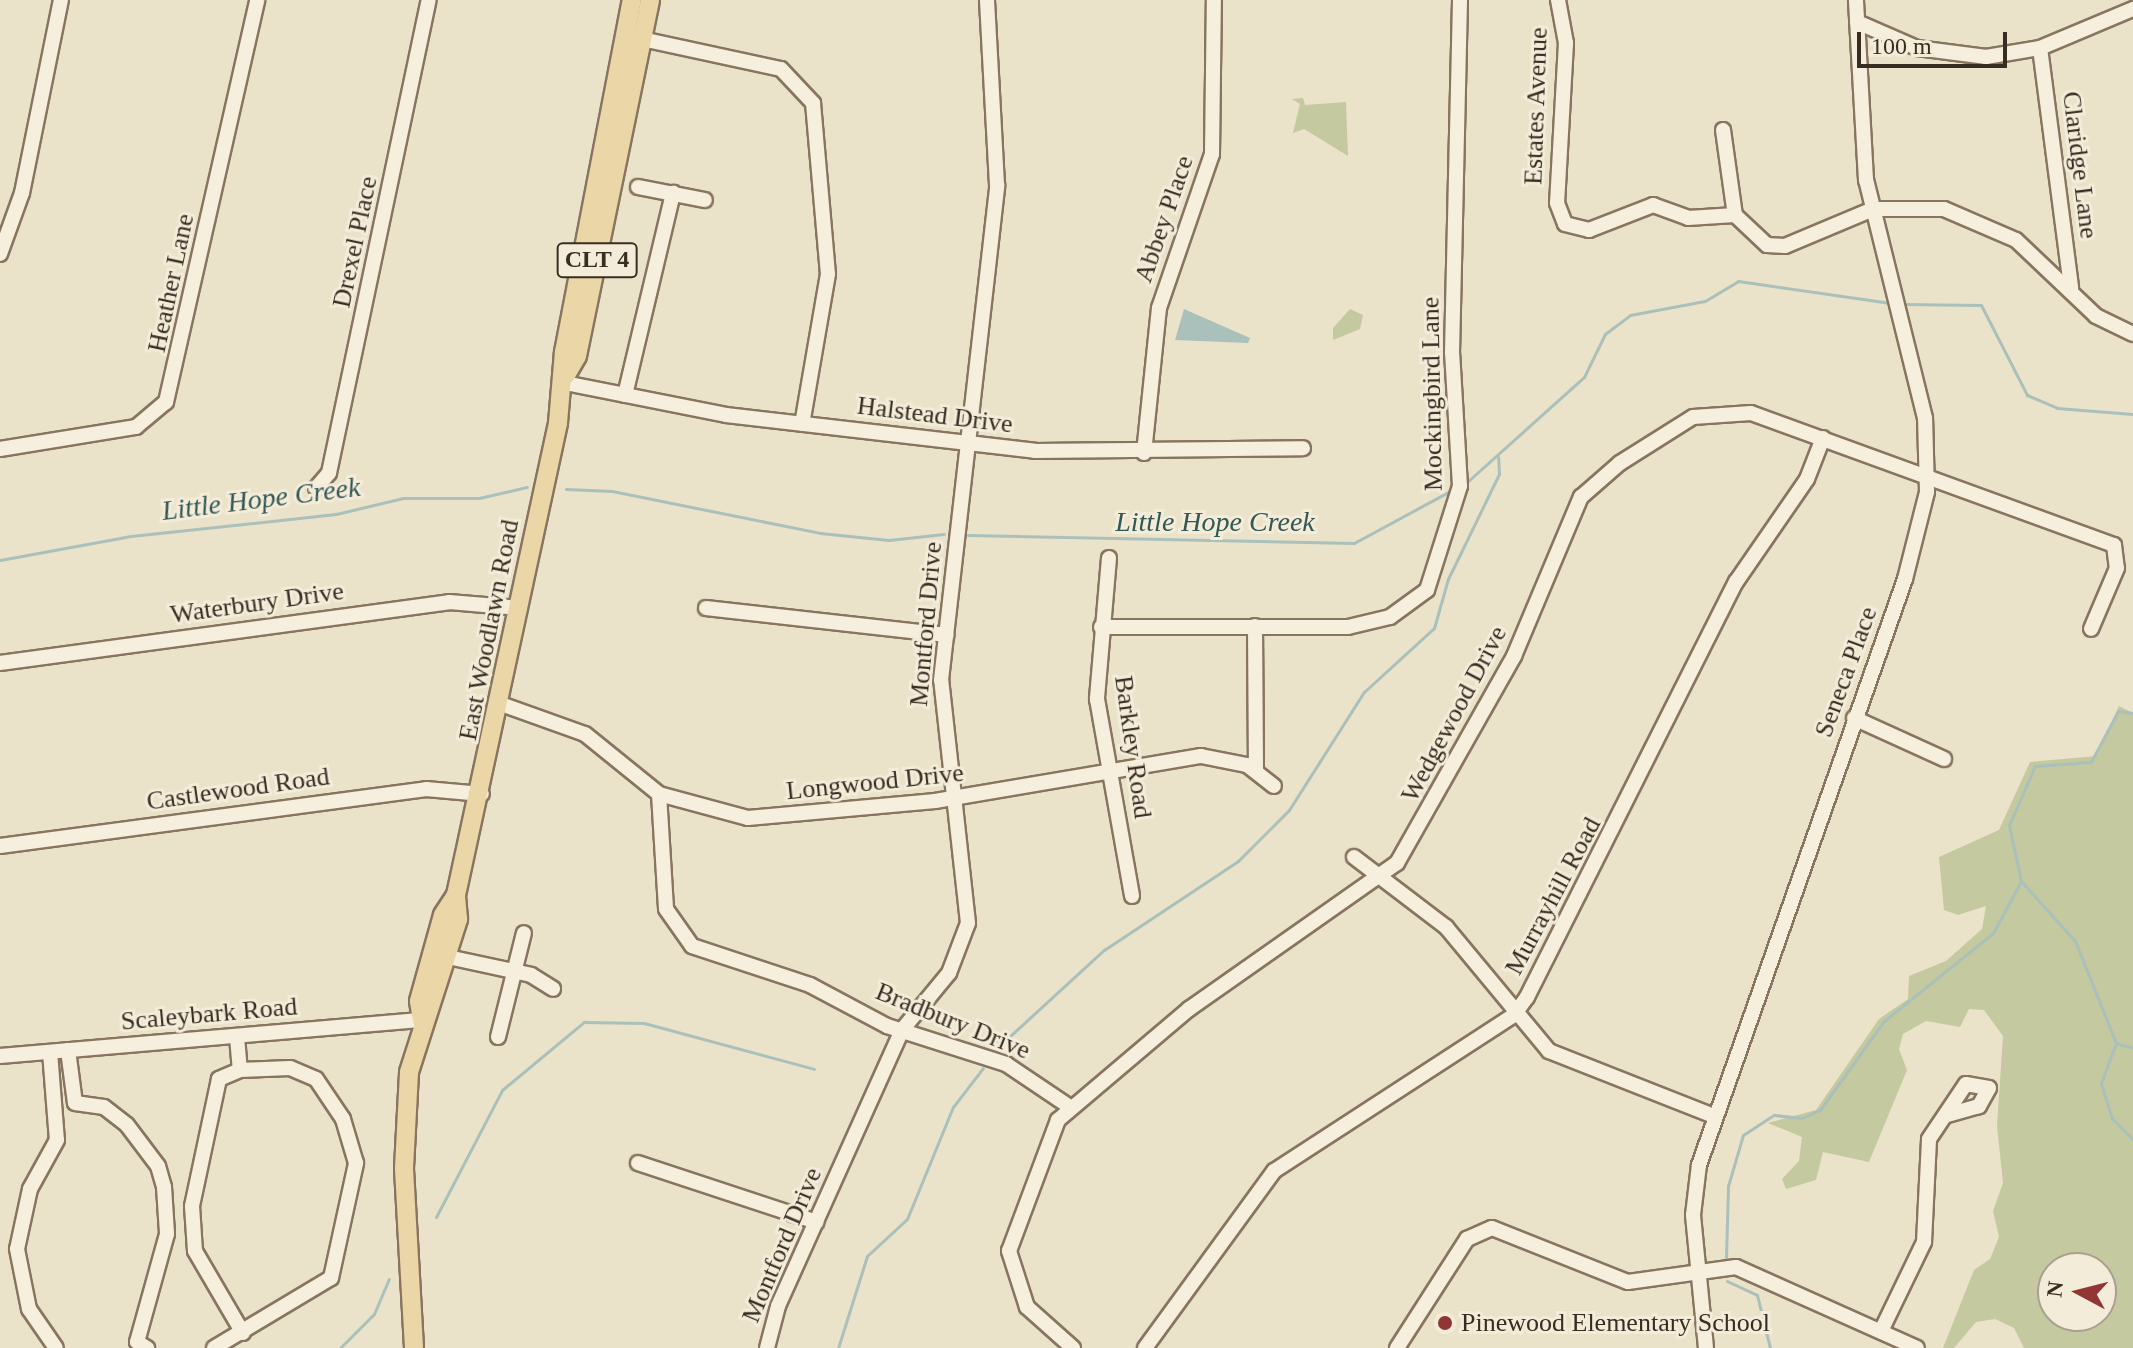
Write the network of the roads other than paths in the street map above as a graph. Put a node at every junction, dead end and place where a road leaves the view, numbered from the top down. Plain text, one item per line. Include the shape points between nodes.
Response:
1 (61, 0) edge
2 (257, 0) edge
3 (429, 0) edge
4 (632, 0) edge
5 (650, 0) edge
6 (987, 0) edge
7 (1214, 0) edge
8 (1460, 0) edge
9 (1558, 0) edge
10 (1856, 0) edge
11 (2133, 9) edge
12 (1857, 22) junction
13 (642, 39) junction
14 (2040, 48) junction
15 (1723, 130) dead end
16 (638, 187) dead end
17 (673, 193) junction
18 (705, 200) dead end
19 (1873, 209) junction
20 (1735, 215) junction
21 (0, 254) edge
22 (2071, 288) junction
23 (2133, 334) edge
24 (566, 379) junction
25 (625, 395) junction
26 (802, 424) junction
27 (1823, 438) junction
28 (969, 443) junction
29 (1303, 448) dead end
30 (0, 449) edge
31 (1144, 453) junction
32 (1928, 476) junction
33 (316, 488) dead end
34 (1109, 558) dead end
35 (520, 608) junction
36 (706, 608) dead end
37 (1255, 626) junction
38 (1101, 627) junction
39 (2091, 629) dead end
40 (946, 635) junction
41 (0, 663) edge
42 (501, 704) junction
43 (1854, 718) junction
44 (1944, 759) dead end
45 (1256, 770) junction
46 (1110, 771) junction
47 (1274, 786) dead end
48 (482, 794) junction
49 (659, 794) junction
50 (954, 798) junction
51 (0, 846) edge
52 (1354, 857) dead end
53 (1382, 878) junction
54 (456, 895) junction
55 (1132, 896) dead end
56 (524, 933) dead end
57 (448, 957) junction
58 (514, 971) junction
59 (553, 989) dead end
60 (1514, 1015) junction
61 (422, 1020) junction
62 (902, 1030) junction
63 (237, 1037) junction
64 (498, 1037) dead end
65 (68, 1050) junction
66 (50, 1052) junction
67 (0, 1056) edge
68 (240, 1070) junction
69 (1070, 1107) junction
70 (1948, 1115) dead end
71 (1714, 1116) junction
72 (638, 1163) dead end
73 (816, 1222) junction
74 (1702, 1272) junction
75 (1882, 1329) junction
76 (243, 1333) junction
77 (56, 1348) edge
78 (147, 1348) edge
79 (214, 1348) edge
80 (414, 1348) edge
81 (767, 1348) edge
82 (1073, 1348) edge
83 (1145, 1348) edge
84 (1397, 1348) edge
85 (1706, 1348) edge
86 (1917, 1348) edge

1 - 21 street via 22,193
2 - 30 street, Heather Lane via 166,402 136,427
3 - 33 street, Drexel Place via 329,473
4 - 24 main road, East Woodlawn Road via 564,352
5 - 13 main road, East Woodlawn Road / CLT 4
6 - 28 street, Montford Drive via 999,164
7 - 31 street, Abbey Place via 1212,154 1159,308
8 - 37 street, Mockingbird Lane via 1455,519 1427,590 1411,606 1348,627
9 - 20 street, Estates Avenue via 1566,43 1557,203 1565,224 1589,230 1653,205 1688,218
10 - 12 street, Seneca Place
11 - 14 street
12 - 14 street via 1917,48 1962,57
12 - 19 street, Seneca Place via 1863,158
13 - 24 main road, East Woodlawn Road / CLT 4 via 577,356
13 - 26 street via 781,69 813,103 828,274
14 - 22 street, Claridge Lane
15 - 20 street
16 - 17 street
17 - 18 street
17 - 25 street
19 - 20 street via 1777,247 1749,234
19 - 22 street via 1915,206 1979,220
19 - 32 street, Seneca Place via 1925,418
22 - 23 street via 2096,316
24 - 25 street, Halstead Drive
24 - 35 main road, East Woodlawn Road
25 - 26 street, Halstead Drive
26 - 28 street, Halstead Drive
27 - 32 street, Wedgewood Drive
27 - 53 street, Wedgewood Drive via 1751,413 1709,412 1590,486 1514,656 1417,833
27 - 60 street, Murrayhill Road via 1807,479 1736,582 1548,966
28 - 31 street, Halstead Drive
28 - 40 street, Montford Drive
29 - 31 street, Halstead Drive
32 - 39 street, Wedgewood Drive via 2103,540 2119,556
32 - 43 street, Seneca Place via 1905,579
34 - 38 street, Barkley Road
35 - 41 street, Waterbury Drive via 449,602
35 - 42 main road, East Woodlawn Road
36 - 40 street
37 - 38 street, Mockingbird Lane
37 - 45 street
38 - 46 street, Barkley Road via 1097,699
40 - 50 street, Montford Drive via 942,718
42 - 48 main road, East Woodlawn Road
42 - 49 street, Longwood Drive via 585,734
43 - 44 street
43 - 71 street, Seneca Place
45 - 46 street, Longwood Drive via 1201,756
45 - 47 street, Longwood Drive
46 - 50 street, Longwood Drive
46 - 55 street, Barkley Road
48 - 51 street, Castlewood Road via 426,789
48 - 54 main road, East Woodlawn Road
49 - 50 street, Longwood Drive via 748,818
49 - 62 street, Bradbury Drive via 663,896 686,941 810,985
50 - 62 street, Montford Drive via 968,923 949,973
52 - 53 street
53 - 60 street via 1446,927
53 - 69 street, Wedgewood Drive via 1189,1009
54 - 57 main road, East Woodlawn Road
54 - 61 main road, East Woodlawn Road via 443,915 427,972
56 - 58 street
57 - 58 street
57 - 61 main road, East Woodlawn Road
58 - 59 street
58 - 64 street
60 - 71 street via 1564,1059
60 - 83 street, Murrayhill Road via 1274,1171
61 - 63 street, Scaleybark Road
61 - 80 main road, East Woodlawn Road via 403,1125
62 - 69 street, Bradbury Drive via 1006,1064
62 - 73 street, Montford Drive
63 - 65 street, Scaleybark Road
63 - 68 street
65 - 66 street, Scaleybark Road
65 - 78 street via 75,1103 104,1107 127,1125 158,1166 164,1187 167,1234 137,1342
66 - 67 street, Scaleybark Road
66 - 77 street via 57,1140 30,1189 17,1249 29,1309
68 - 76 street via 219,1079 192,1206 195,1251
68 - 76 street via 290,1068 316,1079 343,1119 356,1163 331,1278
69 - 82 street, Wedgewood Drive via 1045,1144 1009,1251 1027,1307
70 - 75 street via 1925,1151 1924,1242
71 - 74 street, Seneca Place via 1694,1200
72 - 73 street
73 - 81 street, Montford Drive
74 - 75 street via 1736,1267
74 - 84 street via 1651,1282 1612,1279 1508,1230 1487,1229 1461,1248
74 - 85 street, Seneca Place
75 - 86 street
76 - 79 street

